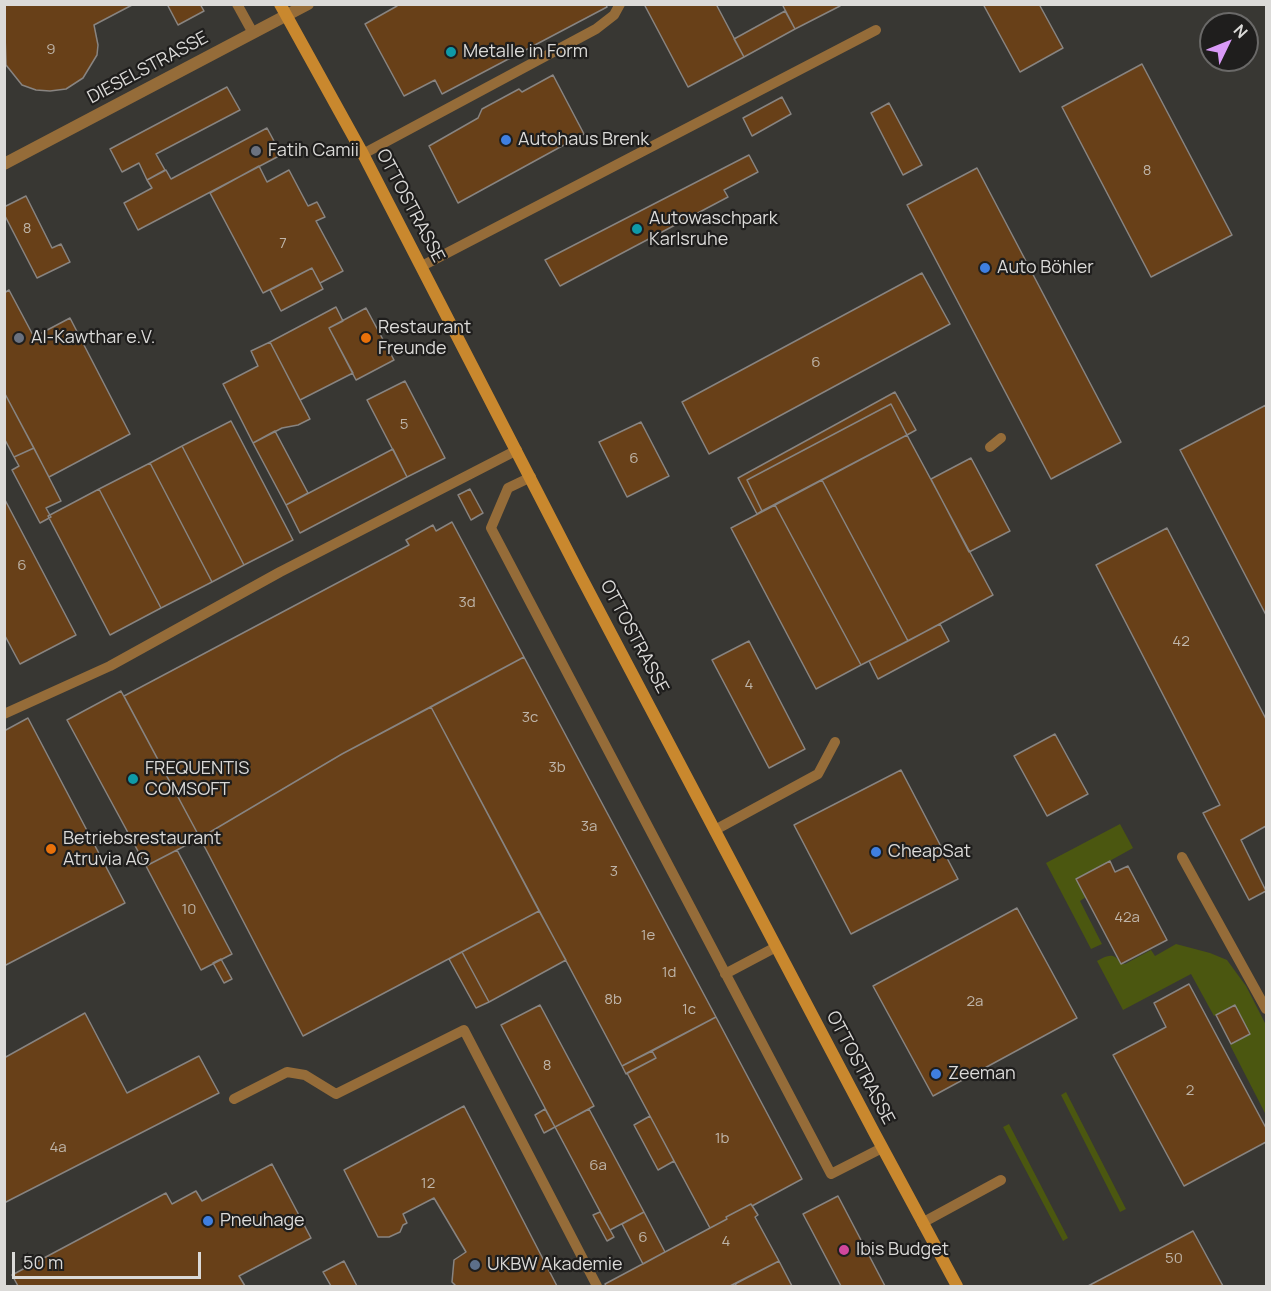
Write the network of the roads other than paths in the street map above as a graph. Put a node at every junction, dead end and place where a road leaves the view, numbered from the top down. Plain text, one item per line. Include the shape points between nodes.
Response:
1 (237, 4) edge
2 (308, 4) edge
3 (620, 4) edge
4 (283, 10) edge
5 (876, 30) dead end
6 (253, 33) junction
7 (363, 154) junction
8 (4, 164) edge
9 (422, 266) junction
10 (1001, 438) dead end
11 (990, 447) dead end
12 (517, 450) junction
13 (531, 477) junction
14 (4, 714) edge
15 (835, 742) dead end
16 (715, 830) junction
17 (1182, 857) dead end
18 (776, 947) junction
19 (725, 974) junction
20 (1266, 1010) edge
21 (234, 1099) dead end
22 (882, 1148) junction
23 (1001, 1180) dead end
24 (922, 1223) junction
25 (597, 1287) edge
26 (957, 1287) edge

1 - 6 lane
2 - 4 street, DIESELSTRASSE
3 - 7 lane via 614,15 596,29
4 - 6 street, DIESELSTRASSE
4 - 7 main road, OTTOSTRASSE
5 - 9 lane
6 - 8 street, DIESELSTRASSE
7 - 9 main road, OTTOSTRASSE
9 - 12 main road, OTTOSTRASSE
10 - 11 lane
12 - 13 main road, OTTOSTRASSE
12 - 14 lane via 280,572 110,666
13 - 16 main road, OTTOSTRASSE
13 - 19 lane via 508,488 491,528
15 - 16 lane via 818,774
16 - 18 main road, OTTOSTRASSE
17 - 20 lane
18 - 19 lane
18 - 22 main road, OTTOSTRASSE
19 - 22 lane via 831,1174
21 - 25 lane via 287,1072 305,1075 336,1094 464,1030
22 - 24 main road, OTTOSTRASSE
23 - 24 lane
24 - 26 main road, OTTOSTRASSE

